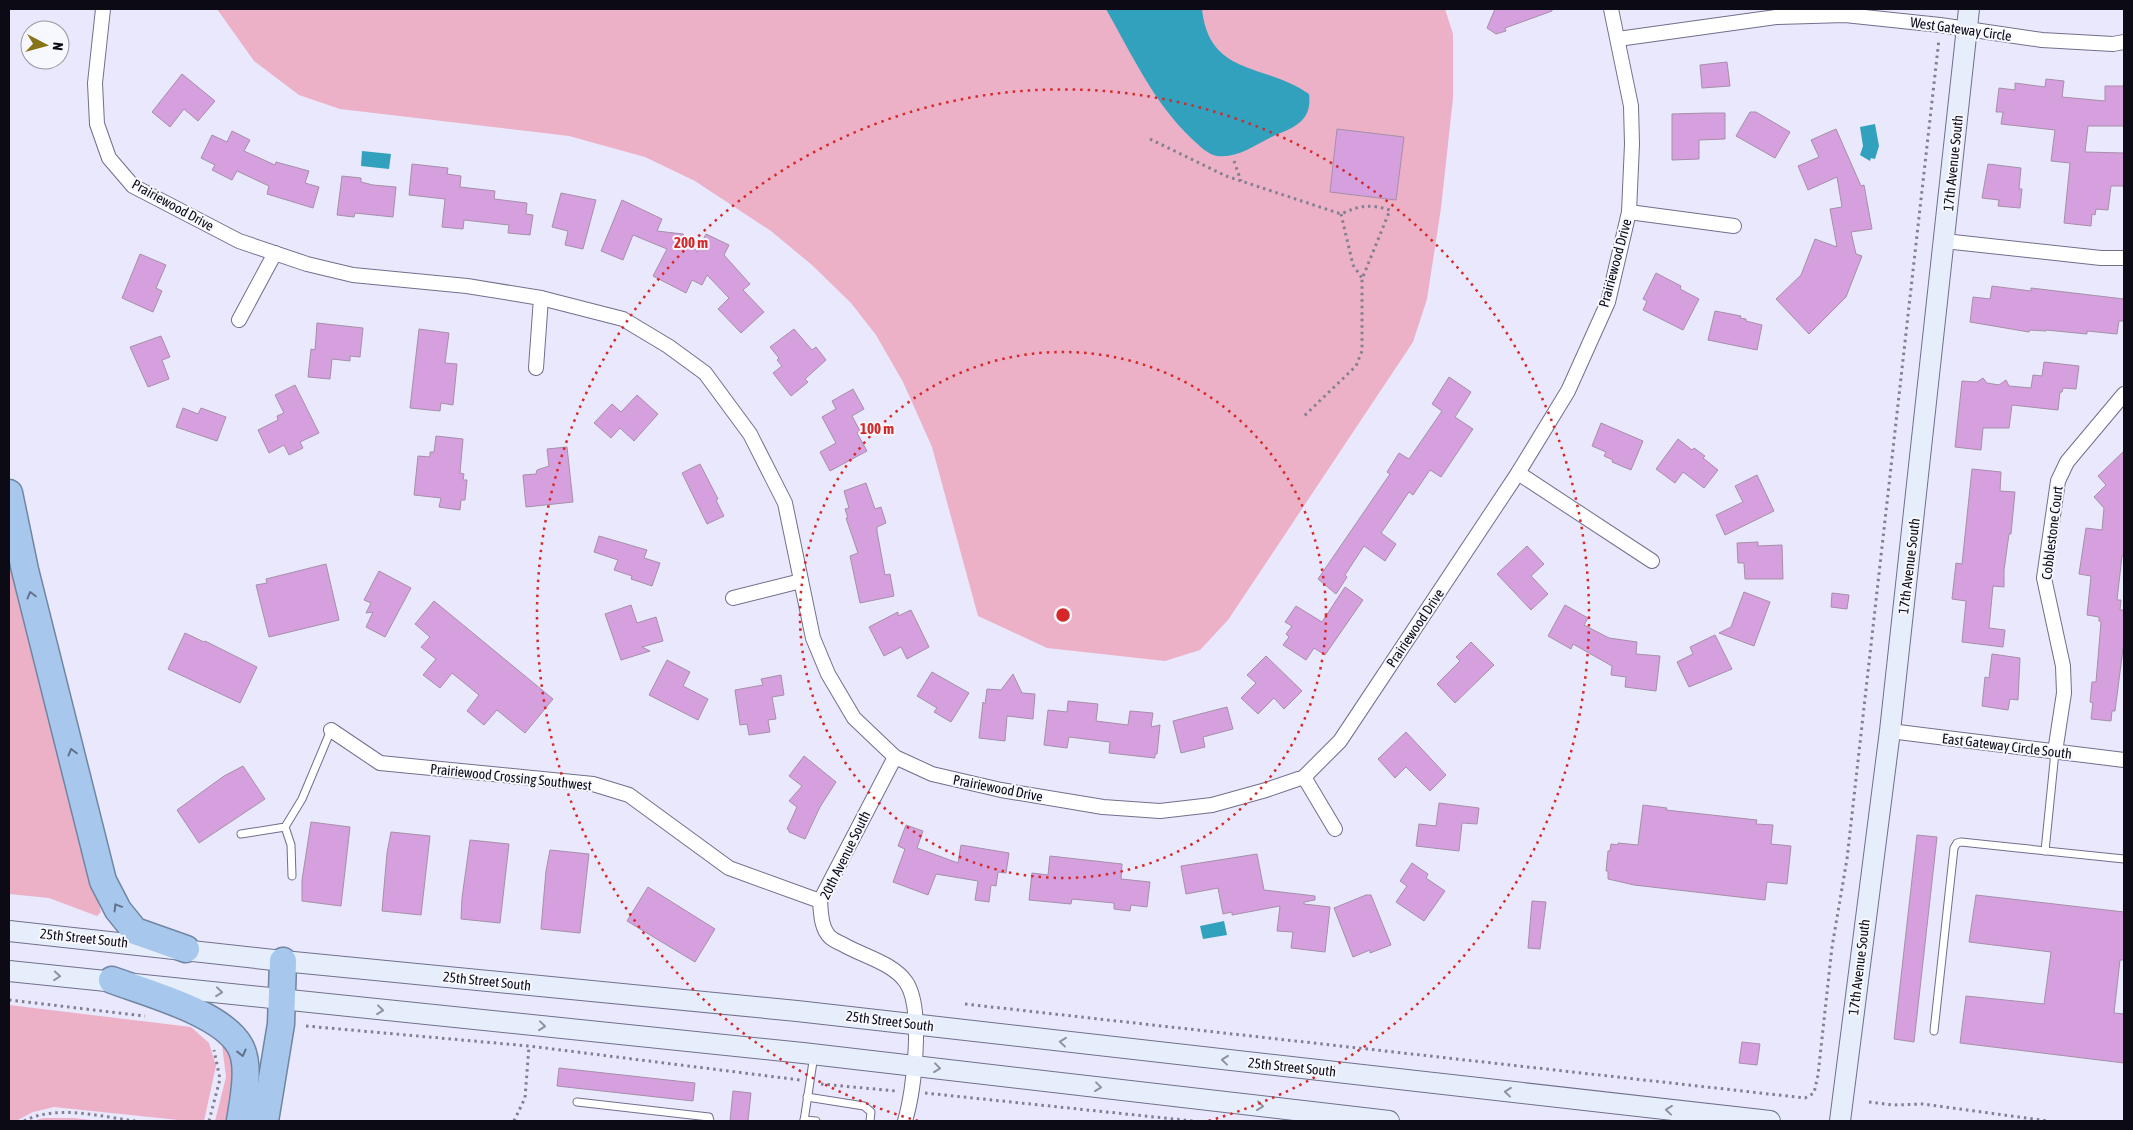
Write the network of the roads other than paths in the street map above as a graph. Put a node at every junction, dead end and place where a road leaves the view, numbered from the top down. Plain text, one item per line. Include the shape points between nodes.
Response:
1 (103, 9) edge
2 (1611, 9) edge
3 (1969, 9) edge
4 (1966, 29) junction
5 (1618, 39) junction
6 (2124, 42) edge
7 (1629, 212) junction
8 (1734, 226) dead end
9 (1944, 242) junction
10 (275, 253) junction
11 (2124, 258) edge
12 (541, 298) junction
13 (239, 320) dead end
14 (536, 368) dead end
15 (2124, 394) edge
16 (1518, 473) junction
17 (9, 493) edge
18 (1652, 561) dead end
19 (801, 581) junction
20 (733, 598) dead end
21 (331, 730) joint
22 (1890, 731) junction
23 (2055, 752) junction
24 (895, 757) junction
25 (2124, 760) edge
26 (1304, 777) junction
27 (285, 827) junction
28 (1335, 829) dead end
29 (241, 834) dead end
30 (2045, 851) junction
31 (2124, 859) edge
32 (292, 876) dead end
33 (820, 901) junction
34 (9, 930) edge
35 (186, 949) junction
36 (283, 961) junction
37 (9, 971) edge
38 (112, 980) junction
39 (283, 1000) junction
40 (916, 1024) junction
41 (1934, 1031) dead end
42 (814, 1054) junction
43 (914, 1066) junction
44 (807, 1097) junction
45 (577, 1102) dead end
46 (240, 1121) edge
47 (265, 1121) edge
48 (710, 1121) edge
49 (804, 1121) edge
50 (816, 1121) edge
51 (870, 1121) edge
52 (905, 1121) edge
53 (1389, 1121) edge
54 (1770, 1121) edge
55 (1840, 1121) edge

1 - 10 street, Prairiewood Drive via 95,83 97,124 109,158 133,186 239,241
2 - 5 street, Prairiewood Drive
3 - 4 main road, 17th Avenue South
4 - 5 street, West Gateway Circle via 1845,15 1776,17
4 - 6 street, West Gateway Circle via 2042,40
4 - 9 main road, 17th Avenue South
5 - 7 street, Prairiewood Drive via 1631,106
7 - 8 street, Prairiewood Drive
7 - 16 street, Prairiewood Drive via 1608,302 1568,391
9 - 11 street
9 - 22 main road, 17th Avenue South
10 - 12 street, Prairiewood Drive via 353,274 467,286
10 - 13 street
12 - 14 street
12 - 19 street, Prairiewood Drive via 623,319 705,373 750,434 785,503
15 - 23 street, Cobblestone Court via 2067,462 2058,481 2044,578 2063,666 2064,693
16 - 18 street
16 - 26 street, Prairiewood Drive via 1340,741
35 -> 17 highway via 135,930 118,910 103,880 25,570
19 - 20 street
19 - 24 street, Prairiewood Drive via 813,638 828,674 854,718
21 - 27 lane via 302,799
21 - 33 street, Prairiewood Crossing Southwest via 380,763 593,784 629,795 730,868
22 - 23 street, East Gateway Circle South
22 - 55 main road, 17th Avenue South
23 - 25 street, East Gateway Circle South
23 - 30 lane
24 - 26 street, Prairiewood Drive via 932,774 1001,790 1103,807 1160,811 1212,806
24 - 33 street, 20th Avenue South
26 - 28 street
27 - 29 lane
27 - 32 lane via 291,845
30 - 31 lane
30 - 41 lane via 1956,843
33 - 40 street, 20th Avenue South via 821,918 830,937 890,967 906,982 913,998
34 - 35 main road, 25th Street South
35 - 36 main road, 25th Street South
36 - 39 highway
36 - 40 main road, 25th Street South
37 -> 38 main road
38 -> 39 main road
38 -> 46 highway via 182,1005 228,1031 241,1047 246,1074
39 -> 42 main road
39 - 47 highway
40 - 43 street, 20th Avenue South
54 -> 40 main road, 25th Street South
42 - 43 main road
42 - 44 lane
43 - 52 street, 20th Avenue South
43 -> 53 main road
44 - 49 lane
44 - 51 lane via 864,1106 871,1112
45 - 48 lane via 709,1117
49 - 50 lane

